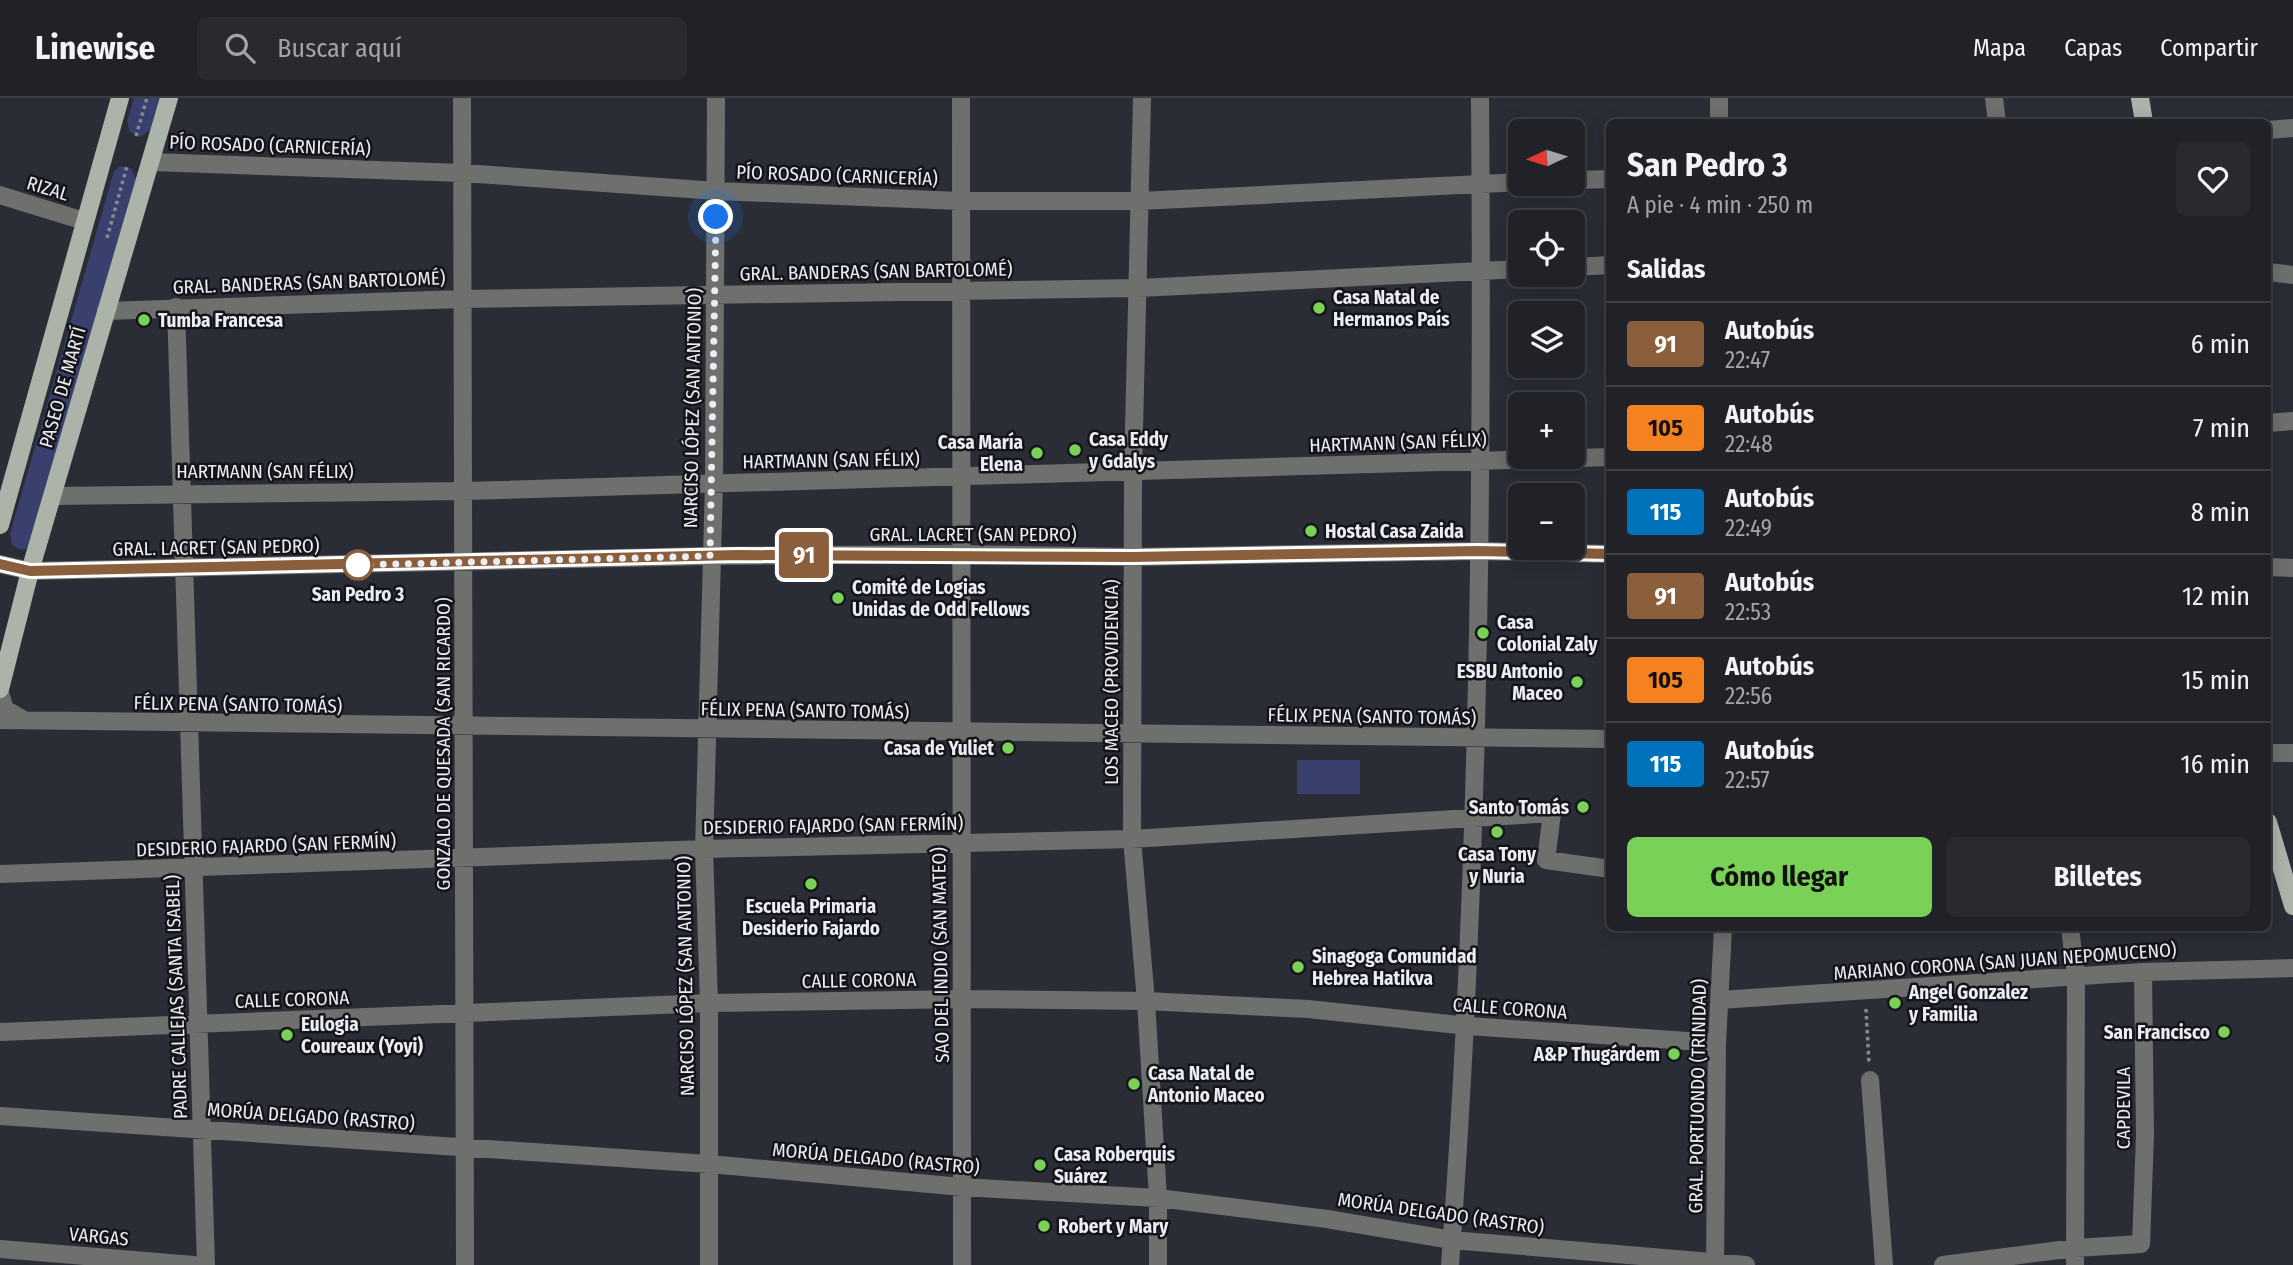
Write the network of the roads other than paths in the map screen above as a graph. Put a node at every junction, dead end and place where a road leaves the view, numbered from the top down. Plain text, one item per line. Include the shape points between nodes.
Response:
1 (120, 98) edge
2 (169, 98) edge
3 (462, 98) edge
4 (716, 98) edge
5 (961, 98) edge
6 (1142, 98) edge
7 (1480, 98) edge
8 (1719, 98) edge
9 (1994, 98) edge
10 (2140, 98) edge
11 (1719, 119) edge
12 (1997, 119) edge
13 (2144, 119) edge
14 (2293, 128) edge
15 (2271, 130) edge
16 (151, 162) junction
17 (463, 173) junction
18 (1606, 179) edge
19 (1586, 180) edge
20 (1508, 183) edge
21 (1480, 184) junction
22 (717, 191) junction
23 (0, 195) edge
24 (959, 201) junction
25 (1140, 201) junction
26 (84, 221) junction
27 (1606, 265) edge
28 (1585, 266) edge
29 (1508, 270) edge
30 (1478, 271) junction
31 (2271, 272) edge
32 (2293, 275) edge
33 (959, 288) junction
34 (1139, 288) junction
35 (715, 295) junction
36 (463, 299) junction
37 (176, 307) junction
38 (106, 311) junction
39 (2293, 421) edge
40 (2271, 423) edge
41 (1606, 457) edge
42 (1478, 461) junction
43 (1133, 471) junction
44 (960, 478) junction
45 (714, 484) junction
46 (464, 491) junction
47 (181, 492) junction
48 (53, 495) junction
49 (0, 525) edge
50 (1478, 551) junction
51 (959, 554) junction
52 (1606, 554) edge
53 (710, 556) junction
54 (1132, 557) junction
55 (465, 563) junction
56 (0, 564) edge
57 (2271, 567) edge
58 (183, 568) junction
59 (2293, 568) edge
60 (30, 571) junction
61 (0, 682) edge
62 (0, 720) edge
63 (26, 721) junction
64 (188, 725) junction
65 (464, 726) junction
66 (707, 729) junction
67 (960, 733) junction
68 (1132, 733) junction
69 (1606, 739) edge
70 (1476, 740) junction
71 (2271, 753) edge
72 (2293, 753) edge
73 (1473, 816) junction
74 (2271, 832) edge
75 (1132, 839) junction
76 (959, 843) junction
77 (704, 849) junction
78 (463, 858) junction
79 (1606, 864) edge
80 (193, 869) junction
81 (0, 874) edge
82 (2293, 906) edge
83 (1723, 931) edge
84 (2070, 931) edge
85 (2293, 968) edge
86 (2143, 972) junction
87 (2076, 976) junction
88 (963, 999) junction
89 (1719, 1000) junction
90 (1146, 1001) junction
91 (709, 1003) junction
92 (466, 1014) junction
93 (200, 1022) junction
94 (1468, 1026) junction
95 (0, 1032) edge
96 (1717, 1043) junction
97 (1870, 1080) road end
98 (0, 1116) edge
99 (201, 1129) junction
100 (467, 1150) junction
101 (709, 1164) junction
102 (962, 1187) junction
103 (1158, 1198) junction
104 (1452, 1240) junction
105 (0, 1249) edge
106 (2075, 1257) edge
107 (1715, 1264) edge
108 (194, 1265) edge
109 (206, 1265) edge
110 (466, 1265) edge
111 (709, 1265) edge
112 (962, 1265) edge
113 (1158, 1265) edge
114 (1450, 1265) edge
115 (1746, 1265) edge
116 (1884, 1265) edge
117 (1945, 1265) edge

1 - 26 main road, PASEO DE MARTÍ
2 - 16 main road, PASEO DE MARTÍ
3 - 17 street, GONZALO DE QUESADA (SAN RICARDO)
4 - 22 street, NARCISO LÓPEZ (SAN ANTONIO)
5 - 24 street, SAO DEL INDIO (SAN MATEO)
6 - 25 street, LOS MACEO (PROVIDENCIA)
7 - 21 street
8 - 11 street
9 - 12 street
10 - 13 main road
14 - 15 street
16 - 17 street, PÍO ROSADO (CARNICERÍA)
16 - 38 main road, PASEO DE MARTÍ
17 - 22 street, PÍO ROSADO (CARNICERÍA)
17 - 36 street, GONZALO DE QUESADA (SAN RICARDO)
18 - 19 street
20 - 21 street, PÍO ROSADO (CARNICERÍA)
21 - 25 street, PÍO ROSADO (CARNICERÍA)
21 - 30 street
22 - 24 street, PÍO ROSADO (CARNICERÍA)
22 - 35 street, NARCISO LÓPEZ (SAN ANTONIO)
23 - 26 street, RIZAL
24 - 25 street, PÍO ROSADO (CARNICERÍA)
24 - 33 street, SAO DEL INDIO (SAN MATEO)
25 - 34 street, LOS MACEO (PROVIDENCIA)
26 - 49 main road, PASEO DE MARTÍ
27 - 28 street
29 - 30 street, GRAL. BANDERAS (SAN BARTOLOMÉ)
30 - 34 street, GRAL. BANDERAS (SAN BARTOLOMÉ)
30 - 42 street
31 - 32 street
33 - 34 street, GRAL. BANDERAS (SAN BARTOLOMÉ)
33 - 35 street, GRAL. BANDERAS (SAN BARTOLOMÉ)
33 - 44 street, SAO DEL INDIO (SAN MATEO)
34 - 43 street, LOS MACEO (PROVIDENCIA)
35 - 36 street, GRAL. BANDERAS (SAN BARTOLOMÉ)
35 - 45 street, NARCISO LÓPEZ (SAN ANTONIO)
36 - 37 street, GRAL. BANDERAS (SAN BARTOLOMÉ)
36 - 46 street, GONZALO DE QUESADA (SAN RICARDO)
37 - 38 street, GRAL. BANDERAS (SAN BARTOLOMÉ)
37 - 47 street, PADRE CALLEJAS (SANTA ISABEL)
38 - 48 main road, PASEO DE MARTÍ
39 - 40 street
41 - 42 street, HARTMANN (SAN FÉLIX)
42 - 43 street, HARTMANN (SAN FÉLIX)
42 - 50 street
43 - 44 street, HARTMANN (SAN FÉLIX)
43 - 54 street, LOS MACEO (PROVIDENCIA)
44 - 45 street, HARTMANN (SAN FÉLIX)
44 - 51 street, SAO DEL INDIO (SAN MATEO)
45 - 46 street, HARTMANN (SAN FÉLIX)
45 - 53 street, NARCISO LÓPEZ (SAN ANTONIO)
46 - 47 street, HARTMANN (SAN FÉLIX)
46 - 55 street, GONZALO DE QUESADA (SAN RICARDO)
47 - 48 street, HARTMANN (SAN FÉLIX)
47 - 58 street, PADRE CALLEJAS (SANTA ISABEL)
48 - 60 main road, PASEO DE MARTÍ
50 - 52 street, GRAL. LACRET (SAN PEDRO)
50 - 54 street, GRAL. LACRET (SAN PEDRO)
50 - 70 street
51 - 53 street, GRAL. LACRET (SAN PEDRO)
51 - 54 street, GRAL. LACRET (SAN PEDRO)
51 - 67 street, SAO DEL INDIO (SAN MATEO)
53 - 55 street, GRAL. LACRET (SAN PEDRO)
53 - 66 street, NARCISO LÓPEZ (SAN ANTONIO)
54 - 68 street, LOS MACEO (PROVIDENCIA)
55 - 58 street, GRAL. LACRET (SAN PEDRO)
55 - 65 street, GONZALO DE QUESADA (SAN RICARDO)
56 - 60 street, GRAL. LACRET (SAN PEDRO)
57 - 59 street
58 - 60 street, GRAL. LACRET (SAN PEDRO)
58 - 64 street, PADRE CALLEJAS (SANTA ISABEL)
60 - 61 main road, PASEO DE MARTÍ
61 - 63 street via 5,709
62 - 63 street, FÉLIX PENA (SANTO TOMÁS)
63 - 64 street, FÉLIX PENA (SANTO TOMÁS)
64 - 65 street, FÉLIX PENA (SANTO TOMÁS)
64 - 80 street, PADRE CALLEJAS (SANTA ISABEL)
65 - 66 street, FÉLIX PENA (SANTO TOMÁS)
65 - 78 street, GONZALO DE QUESADA (SAN RICARDO)
66 - 67 street, FÉLIX PENA (SANTO TOMÁS)
66 - 77 street, NARCISO LÓPEZ (SAN ANTONIO)
67 - 68 street, FÉLIX PENA (SANTO TOMÁS)
67 - 76 street, SAO DEL INDIO (SAN MATEO)
68 - 70 street, FÉLIX PENA (SANTO TOMÁS)
68 - 75 street, LOS MACEO (PROVIDENCIA)
69 - 70 street, FÉLIX PENA (SANTO TOMÁS)
70 - 73 street
71 - 72 street
73 - 75 street, DESIDERIO FAJARDO (SAN FERMÍN)
73 - 79 street, DESIDERIO FAJARDO (SAN FERMÍN) via 1552,813 1546,860
73 - 94 street
74 - 82 main road
75 - 76 street, DESIDERIO FAJARDO (SAN FERMÍN)
75 - 90 street, LOS MACEO (PROVIDENCIA)
76 - 77 street, DESIDERIO FAJARDO (SAN FERMÍN)
76 - 88 street, SAO DEL INDIO (SAN MATEO)
77 - 78 street, DESIDERIO FAJARDO (SAN FERMÍN)
77 - 91 street, NARCISO LÓPEZ (SAN ANTONIO)
78 - 80 street, DESIDERIO FAJARDO (SAN FERMÍN)
78 - 92 street, GONZALO DE QUESADA (SAN RICARDO)
80 - 81 street, DESIDERIO FAJARDO (SAN FERMÍN)
80 - 93 street, PADRE CALLEJAS (SANTA ISABEL)
83 - 89 street, GRAL. PORTUONDO (TRINIDAD)
84 - 87 street
85 - 86 street, MARIANO CORONA (SAN JUAN NEPOMUCENO)
86 - 87 street, MARIANO CORONA (SAN JUAN NEPOMUCENO)
86 - 106 street, CAPDEVILA via 2141,1244
87 - 89 street, MARIANO CORONA (SAN JUAN NEPOMUCENO)
87 - 106 street
88 - 90 street, CALLE CORONA
88 - 91 street, CALLE CORONA
88 - 102 street, SAO DEL INDIO (SAN MATEO)
89 - 96 street, GRAL. PORTUONDO (TRINIDAD)
90 - 94 street, CALLE CORONA via 1308,1009
90 - 103 street, LOS MACEO (PROVIDENCIA)
91 - 92 street, CALLE CORONA
91 - 101 street, NARCISO LÓPEZ (SAN ANTONIO)
92 - 93 street, CALLE CORONA
92 - 100 street, GONZALO DE QUESADA (SAN RICARDO)
93 - 95 street, CALLE CORONA
93 - 99 street, PADRE CALLEJAS (SANTA ISABEL)
94 - 96 street, CALLE CORONA
94 - 104 street
96 - 107 street, GRAL. PORTUONDO (TRINIDAD)
97 - 116 street
98 - 99 street, MORÚA DELGADO (RASTRO)
99 - 100 street, MORÚA DELGADO (RASTRO)
99 - 109 street, PADRE CALLEJAS (SANTA ISABEL)
100 - 101 street, MORÚA DELGADO (RASTRO)
100 - 110 street, GONZALO DE QUESADA (SAN RICARDO)
101 - 102 street, MORÚA DELGADO (RASTRO)
101 - 111 street, NARCISO LÓPEZ (SAN ANTONIO)
102 - 103 street, MORÚA DELGADO (RASTRO)
102 - 112 street, SAO DEL INDIO (SAN MATEO)
103 - 104 street, MORÚA DELGADO (RASTRO)
103 - 113 street, LOS MACEO (PROVIDENCIA)
104 - 107 street, MORÚA DELGADO (RASTRO)
104 - 114 street
105 - 108 street, VARGAS
106 - 117 street
107 - 115 street, MORÚA DELGADO (RASTRO)

